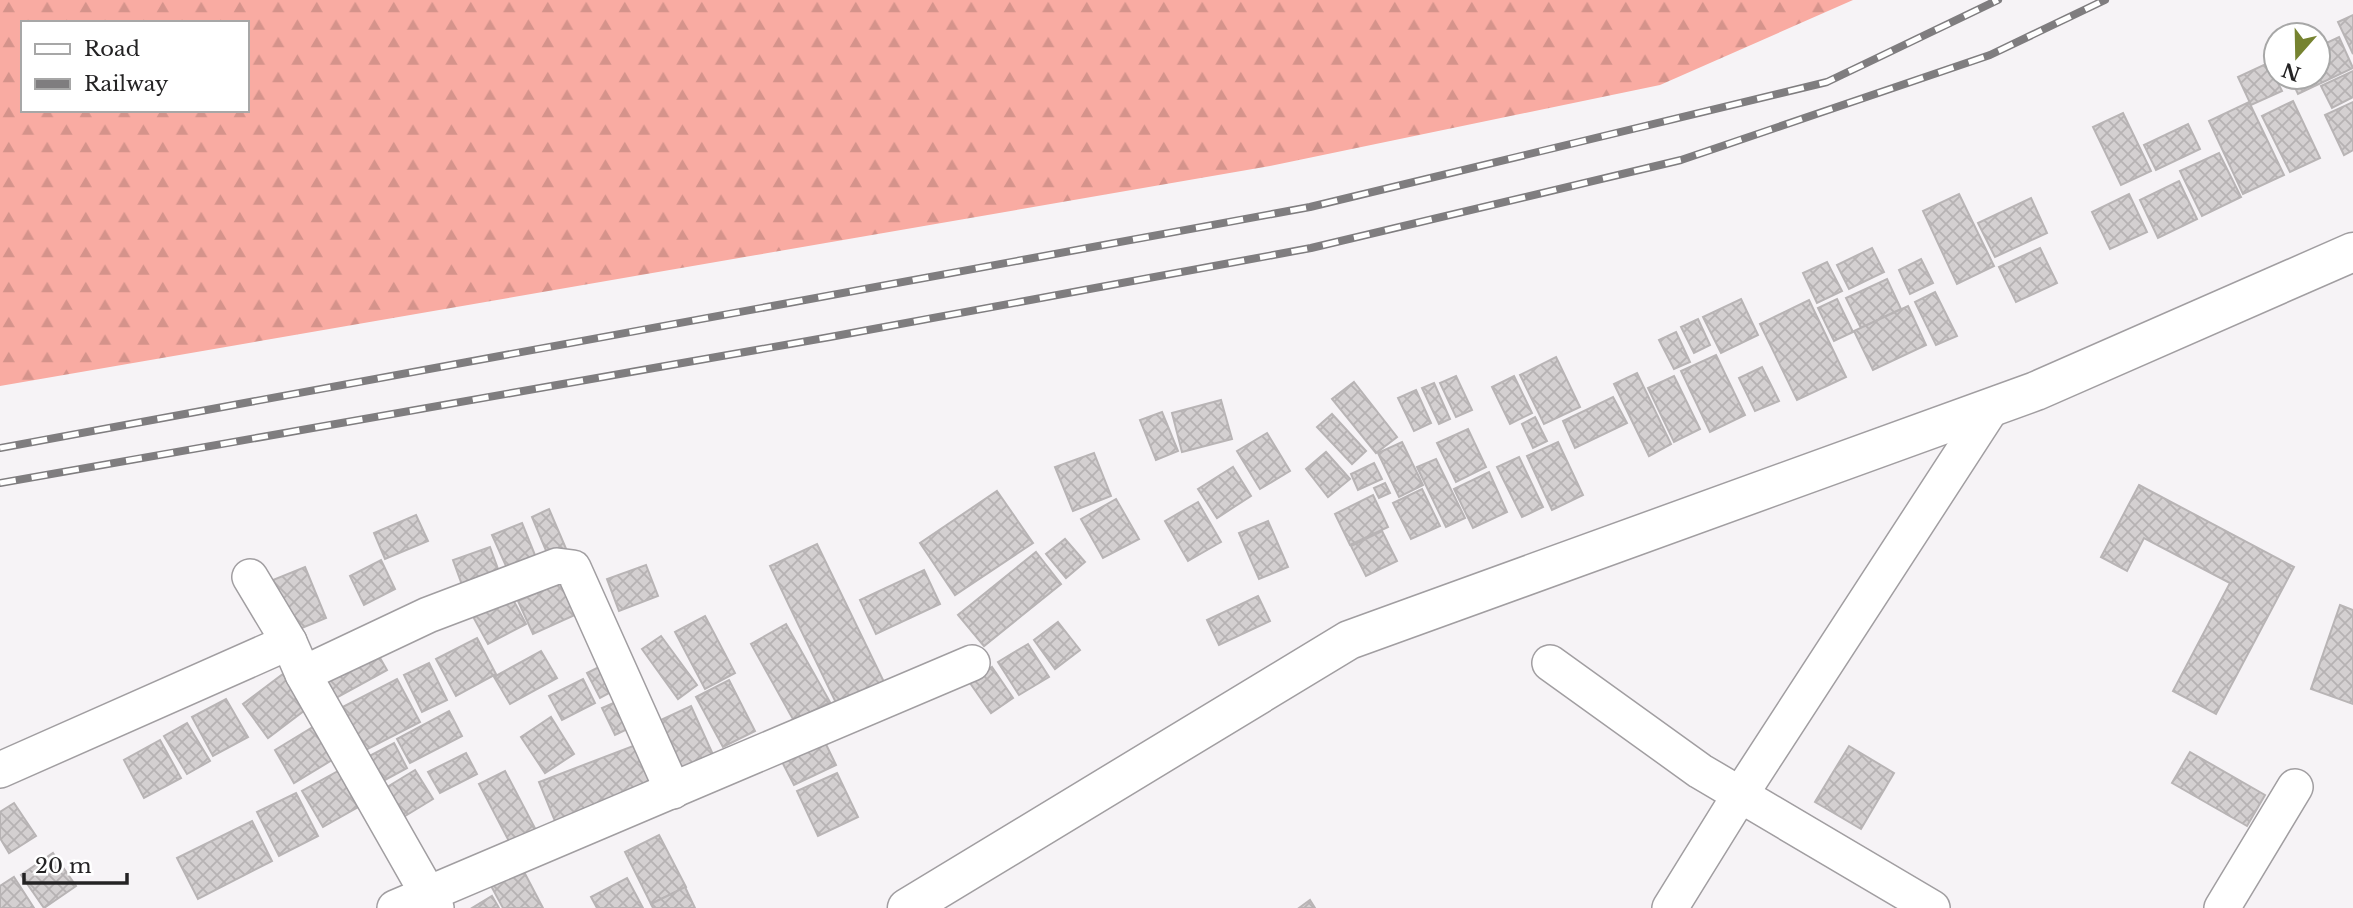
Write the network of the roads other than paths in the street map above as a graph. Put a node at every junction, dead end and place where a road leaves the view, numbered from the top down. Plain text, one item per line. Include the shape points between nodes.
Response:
1 (2353, 252) edge
2 (1992, 407) junction
3 (250, 577) dead end
4 (289, 642) junction
5 (972, 663) dead end
6 (1550, 663) dead end
7 (303, 674) junction
8 (0, 770) edge
9 (2295, 787) dead end
10 (673, 791) junction
11 (1740, 795) junction
12 (432, 901) edge
13 (395, 908) edge
14 (907, 908) edge
15 (1670, 908) edge
16 (1932, 908) edge
17 (2222, 908) edge

1 - 2 main road
2 - 11 street
2 - 14 main road via 1349,640
3 - 4 street
4 - 7 street
4 - 8 street
5 - 10 street
6 - 11 street
7 - 10 street via 428,615 557,566 573,568
7 - 12 street
9 - 17 street
10 - 12 street
11 - 15 street
11 - 16 street
12 - 13 street

